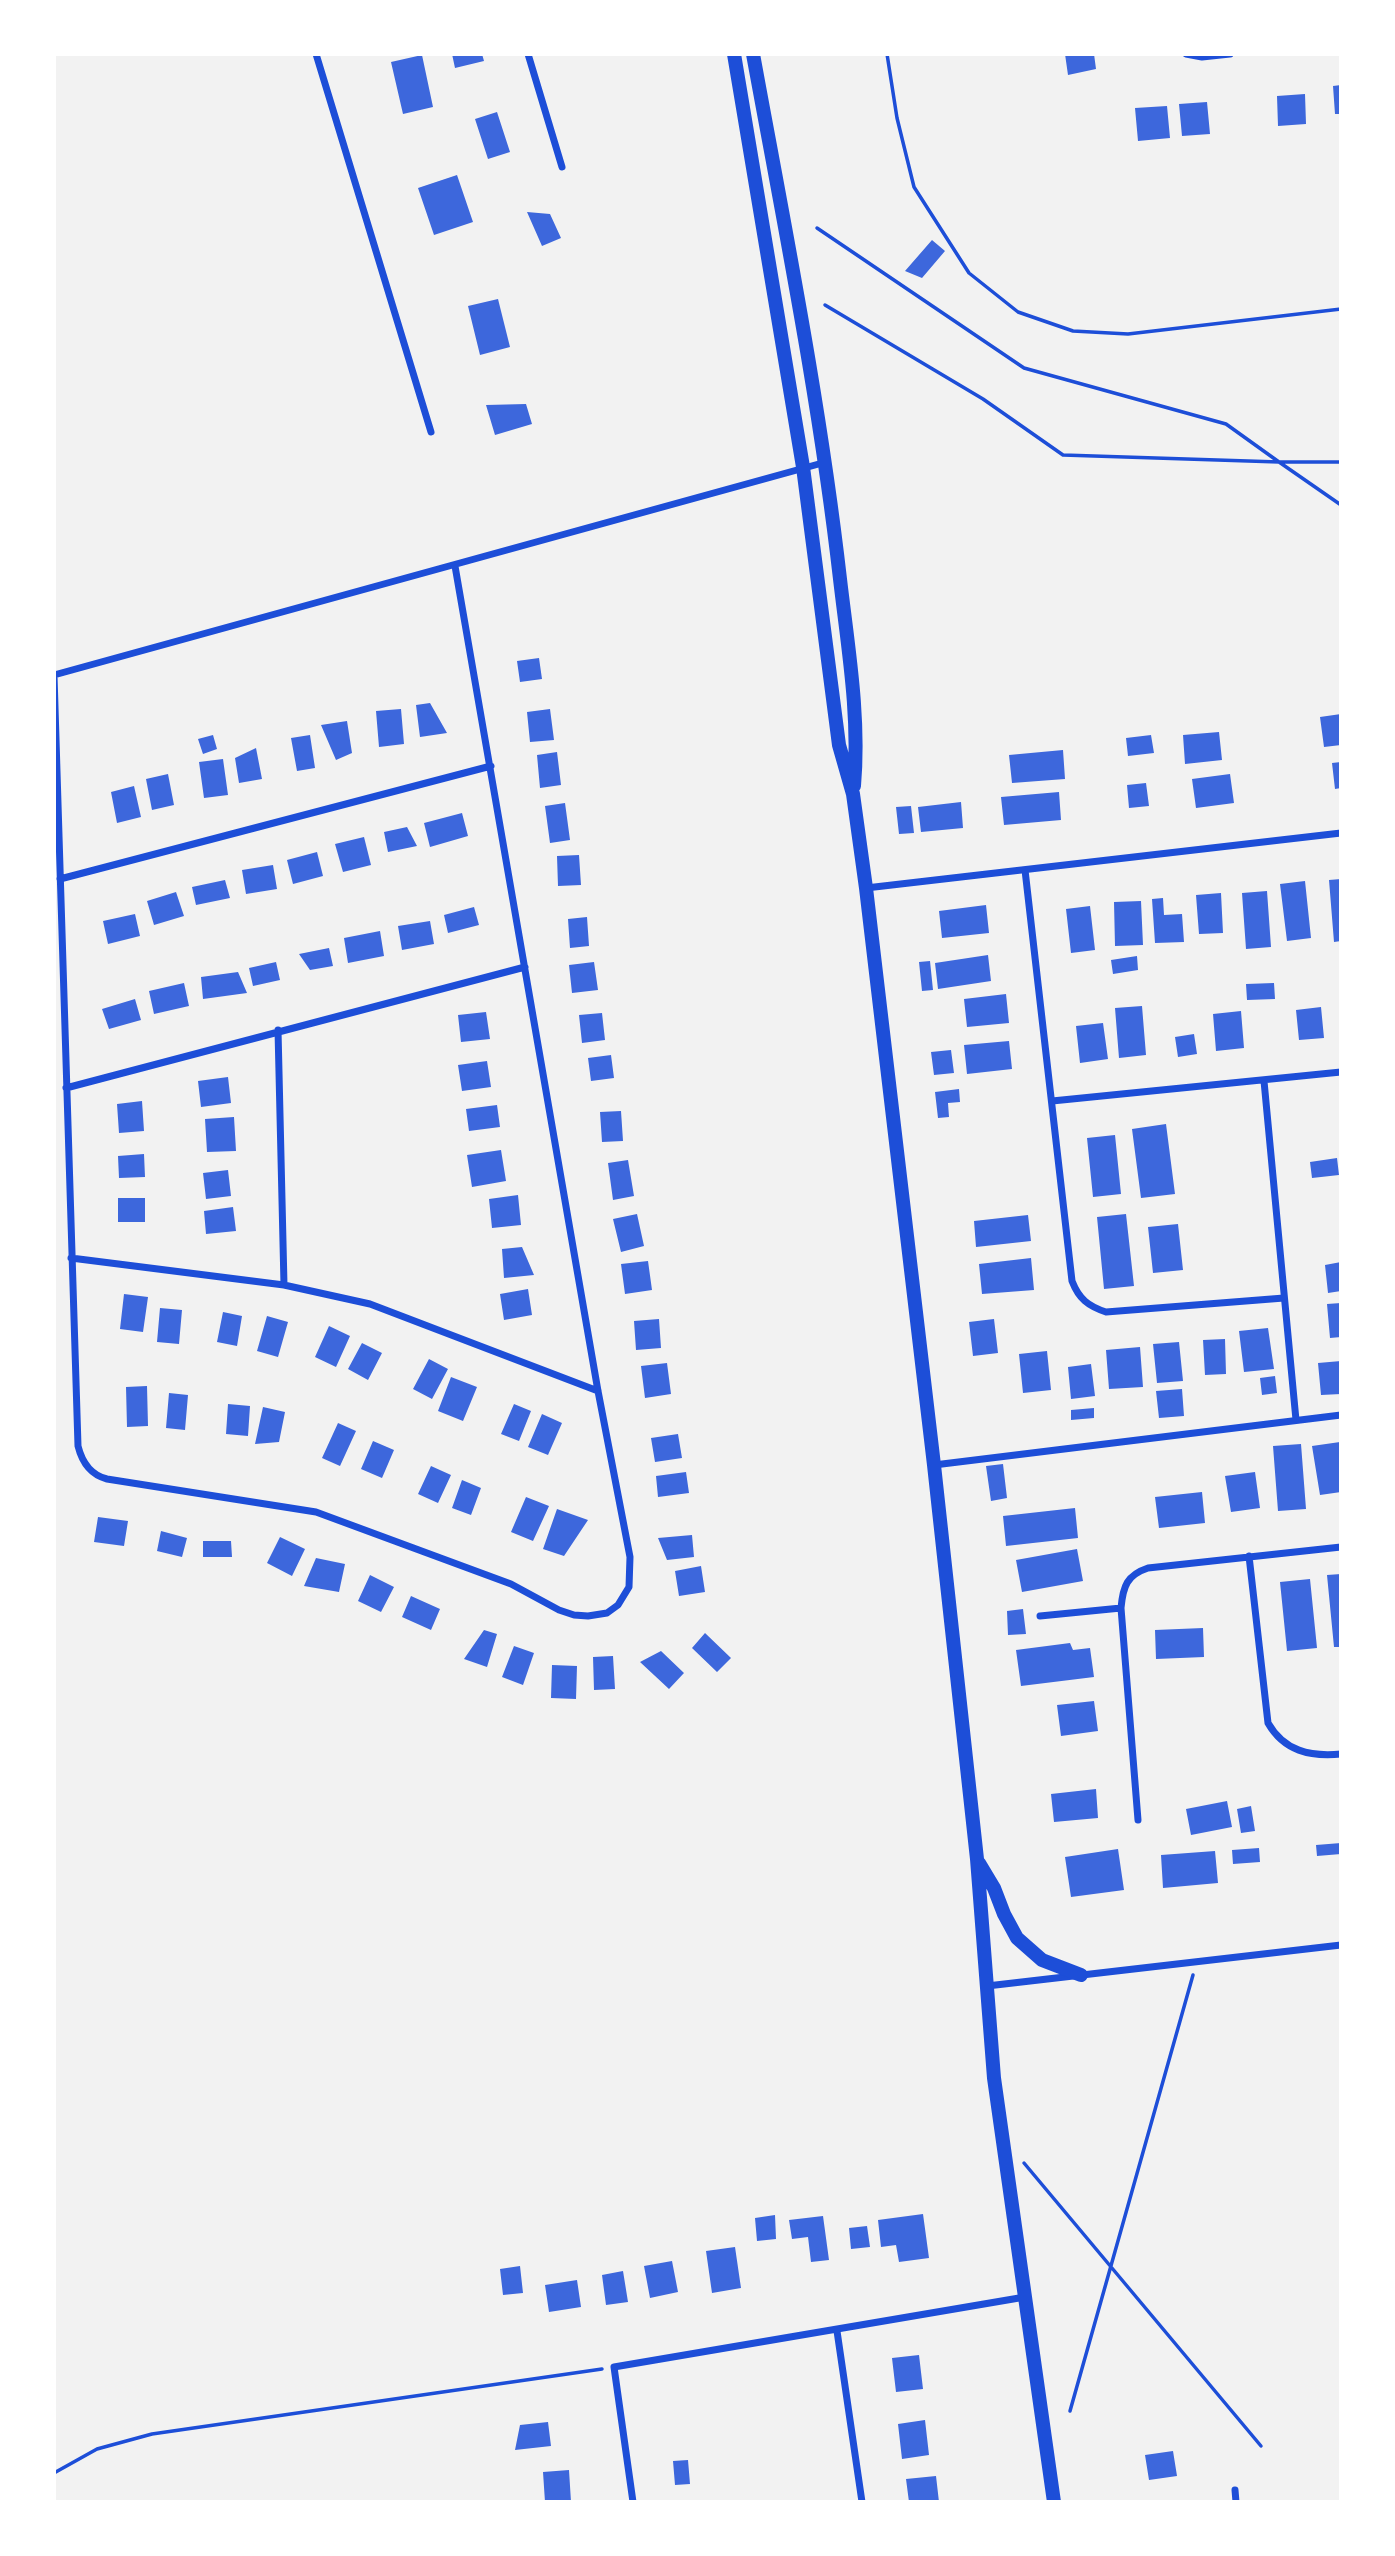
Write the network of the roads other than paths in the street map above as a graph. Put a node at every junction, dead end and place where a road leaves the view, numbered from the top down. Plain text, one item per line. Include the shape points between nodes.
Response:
1 (316, 54) edge
2 (528, 54) edge
3 (734, 54) edge
4 (753, 54) edge
5 (1186, 54) edge
6 (1230, 54) edge
7 (562, 167) dead end
8 (431, 432) dead end
9 (826, 462) junction
10 (803, 467) junction
11 (455, 566) junction
12 (54, 676) edge
13 (491, 765) junction
14 (853, 794) junction
15 (1341, 832) edge
16 (1025, 870) junction
17 (60, 878) junction
18 (866, 888) junction
19 (526, 967) junction
20 (278, 1030) junction
21 (1341, 1072) edge
22 (1264, 1081) junction
23 (66, 1088) junction
24 (1052, 1101) junction
25 (71, 1258) junction
26 (284, 1284) junction
27 (1284, 1298) junction
28 (598, 1391) junction
29 (1341, 1415) edge
30 (1296, 1420) junction
31 (934, 1465) junction
32 (1341, 1547) edge
33 (1248, 1556) junction
34 (1121, 1608) junction
35 (1040, 1616) dead end
36 (1341, 1754) edge
37 (1138, 1820) dead end
38 (977, 1859) junction
39 (1341, 1945) edge
40 (1081, 1975) junction
41 (987, 1986) junction
42 (1025, 2297) junction
43 (838, 2331) junction
44 (1235, 2490) dead end
45 (633, 2502) edge
46 (862, 2502) edge
47 (1054, 2502) edge
48 (1236, 2502) edge

1 - 8 street
2 - 7 street
3 - 10 main road
4 - 9 main road
5 - 6 street
9 - 10 street
9 - 14 main road via 857,745
10 - 11 street
10 - 14 main road via 839,745
11 - 12 street
11 - 13 street
12 - 17 street
13 - 17 street
13 - 19 street
14 - 18 main road
15 - 16 street
16 - 18 street
16 - 24 street
17 - 23 street
18 - 31 main road
19 - 20 street
19 - 28 street
20 - 23 street
20 - 26 street
21 - 22 street
22 - 24 street
22 - 27 street
23 - 25 street
24 - 27 street via 1072,1281 1083,1300 1106,1312
25 - 26 street
25 - 28 street via 78,1446 92,1472 107,1479 316,1512 511,1584 559,1610 582,1616 607,1613 618,1605 631,1576
26 - 28 street via 395,1313
27 - 30 street
29 - 30 street
30 - 31 street
31 - 38 main road
32 - 33 street
33 - 34 street via 1135,1572 1122,1592
33 - 36 street via 1268,1723 1281,1740 1302,1752
34 - 35 street
34 - 37 street
38 - 40 main road via 1017,1938 1042,1960
38 - 41 main road
39 - 40 street
40 - 41 street
41 - 42 main road via 1001,2134
42 - 43 street
42 - 47 main road
43 - 45 street via 614,2367
43 - 46 street
44 - 48 street

